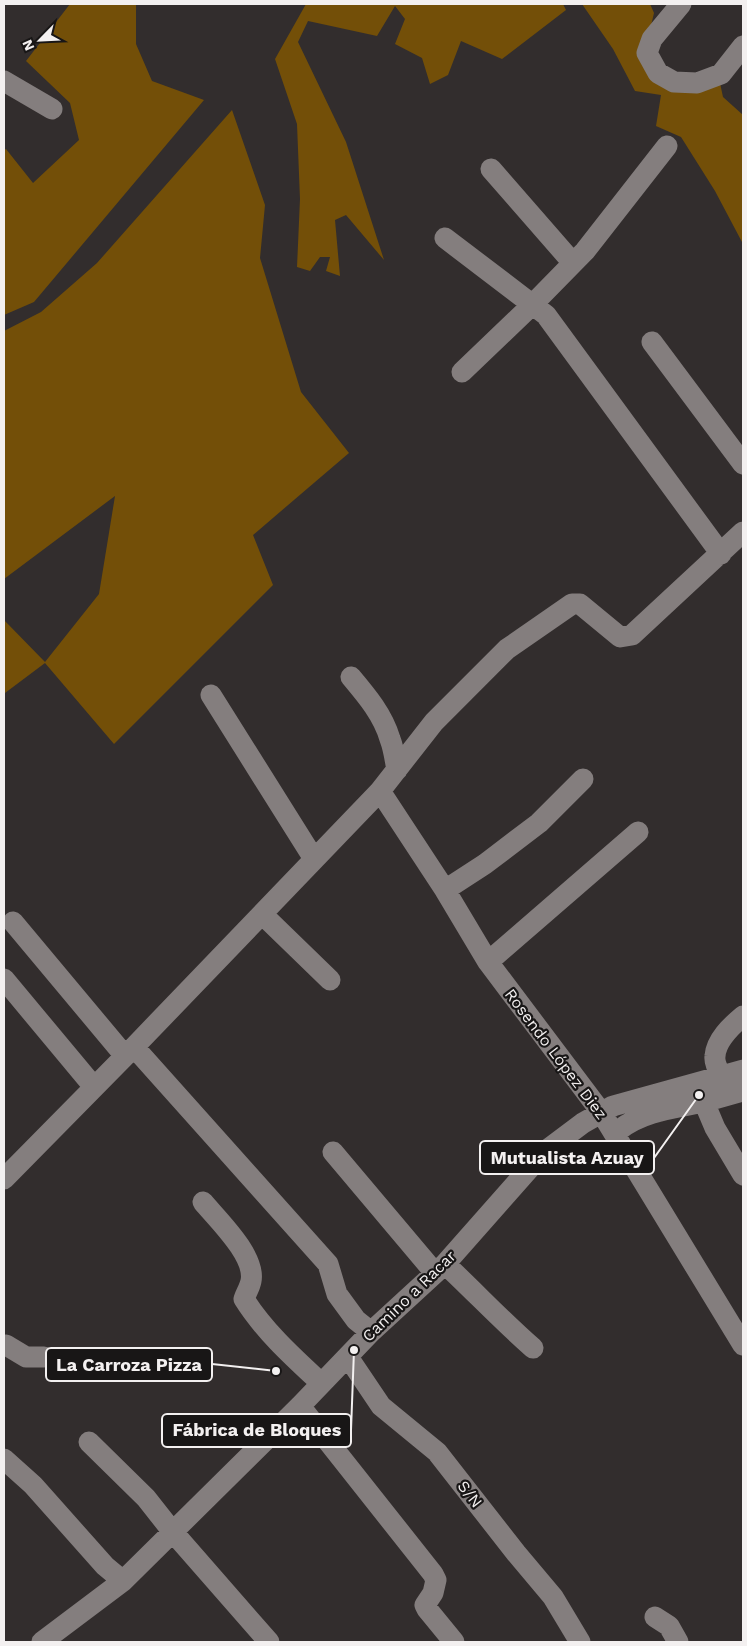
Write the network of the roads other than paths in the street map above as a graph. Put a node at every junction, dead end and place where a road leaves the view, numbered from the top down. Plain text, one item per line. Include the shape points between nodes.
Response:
1 (681, 4) edge
2 (743, 46) edge
3 (4, 81) edge
4 (52, 109) dead end
5 (667, 146) dead end
6 (491, 168) dead end
7 (446, 238) dead end
8 (573, 263) junction
9 (533, 304) junction
10 (652, 342) dead end
11 (462, 372) dead end
12 (743, 464) edge
13 (743, 532) edge
14 (721, 554) junction
15 (350, 677) dead end
16 (211, 694) dead end
17 (397, 770) junction
18 (583, 780) dead end
19 (380, 791) junction
20 (638, 832) dead end
21 (314, 859) junction
22 (446, 890) junction
23 (262, 914) junction
24 (13, 922) dead end
25 (488, 962) junction
26 (4, 979) edge
27 (330, 980) dead end
28 (743, 1016) edge
29 (130, 1052) junction
30 (743, 1070) edge
31 (722, 1076) junction
32 (94, 1087) junction
33 (743, 1091) edge
34 (708, 1101) junction
35 (607, 1109) junction
36 (617, 1137) junction
37 (333, 1152) dead end
38 (743, 1175) edge
39 (4, 1180) edge
40 (203, 1202) dead end
41 (440, 1269) junction
42 (371, 1332) junction
43 (7, 1342) edge
44 (743, 1345) edge
45 (533, 1348) dead end
46 (44, 1357) dead end
47 (348, 1357) junction
48 (321, 1382) junction
49 (300, 1406) junction
50 (89, 1442) dead end
51 (4, 1460) edge
52 (172, 1531) junction
53 (122, 1581) junction
54 (654, 1617) dead end
55 (42, 1642) edge
56 (269, 1642) edge
57 (454, 1642) edge
58 (580, 1642) edge
59 (678, 1642) edge

1 - 2 street via 652,39 647,53 658,73 674,82 697,83 721,74
3 - 4 street
5 - 8 street
6 - 8 street
7 - 9 street
8 - 9 street
9 - 11 street
9 - 14 street via 546,315
10 - 12 street
13 - 14 street
14 - 17 street via 632,636 620,637 580,604 572,604 559,612 507,649 434,722
15 - 17 street via 381,716 391,740
16 - 21 street
17 - 19 street
18 - 22 street via 539,823
19 - 21 street
19 - 22 street, Rosendo López Diez
20 - 25 street
21 - 23 street
22 - 25 street, Rosendo López Diez
23 - 27 street
23 - 29 street
24 - 29 street
25 - 35 street, Rosendo López Diez
26 - 32 street
28 - 31 street via 724,1034 718,1047 715,1062
29 - 32 street
29 - 42 street via 328,1264 337,1294 356,1320
30 - 31 street, Camino a Racar
31 - 35 street, Camino a Racar
32 - 39 street
33 - 34 street
34 - 36 street via 647,1114 626,1124
34 - 38 street via 715,1128
35 - 36 street, Rosendo López Diez
35 - 41 street, Camino a Racar via 542,1153
36 - 44 street, Rosendo López Diez
37 - 41 street
40 - 48 street via 242,1248 249,1263 252,1279 244,1299 254,1315
41 - 42 street, Camino a Racar
41 - 45 street via 479,1295
42 - 47 street, Camino a Racar
43 - 46 street via 26,1357
47 - 48 street, Camino a Racar
47 - 58 street, S/N via 381,1406 437,1452 553,1597
48 - 49 street, Camino a Racar
49 - 52 street, Camino a Racar
49 - 57 street via 433,1574 436,1580 427,1609
50 - 52 street via 146,1498
51 - 53 street via 33,1485
52 - 53 street, Camino a Racar
52 - 56 street
53 - 55 street, Camino a Racar
54 - 59 street via 669,1626

